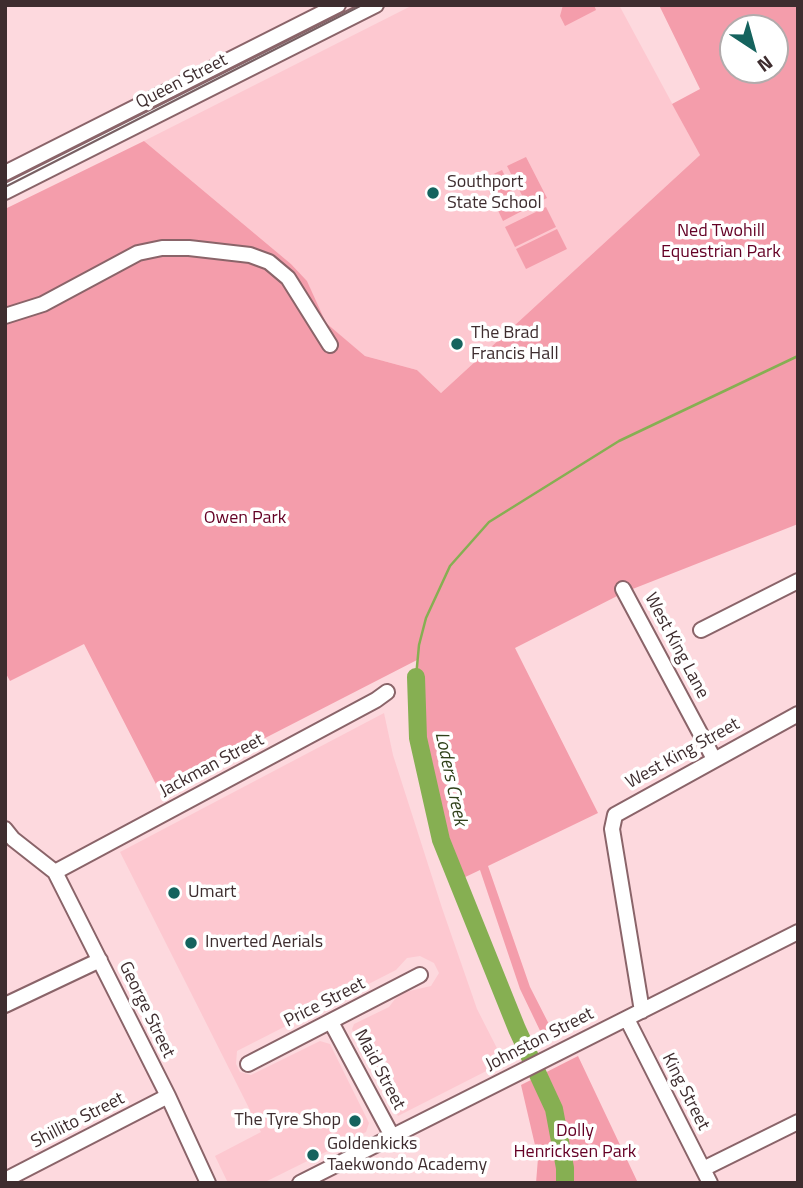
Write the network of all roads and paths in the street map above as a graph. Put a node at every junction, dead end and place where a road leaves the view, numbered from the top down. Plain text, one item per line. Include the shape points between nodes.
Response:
1 (338, 5) edge
2 (376, 5) edge
3 (5, 173) edge
4 (5, 192) edge
5 (5, 316) edge
6 (330, 345) dead end
7 (798, 581) edge
8 (624, 589) dead end
9 (701, 630) dead end
10 (387, 692) dead end
11 (798, 714) edge
12 (714, 759) junction
13 (5, 829) edge
14 (55, 872) junction
15 (797, 934) edge
16 (100, 960) junction
17 (420, 975) dead end
18 (5, 1005) edge
19 (642, 1011) junction
20 (627, 1018) junction
21 (331, 1022) junction
22 (248, 1064) dead end
23 (168, 1096) junction
24 (798, 1122) edge
25 (392, 1136) junction
26 (202, 1167) junction
27 (706, 1176) edge
28 (6, 1181) edge
29 (208, 1183) edge
30 (213, 1183) edge
31 (300, 1183) edge

1 - 3 street, Queen Street
2 - 4 street, Queen Street
5 - 6 street via 43,304 138,253 189,248 250,255 279,269
7 - 9 street
8 - 12 street, West King Lane
10 - 14 street, Jackman Street
11 - 12 street, West King Street
12 - 19 street, West King Street via 615,815 612,829
13 - 14 street
14 - 16 street, George Street
15 - 19 street, Johnston Street
16 - 18 street
16 - 23 street, George Street
17 - 21 street, Price Street
19 - 20 street, Johnston Street
20 - 25 street, Johnston Street
20 - 27 street, King Street
21 - 22 street, Price Street
21 - 25 street, Maid Street
23 - 26 street, George Street
23 - 28 street, Shillito Street
24 - 27 street
25 - 31 street, Johnston Street
26 - 29 street, George Street
26 - 30 street, George Street

